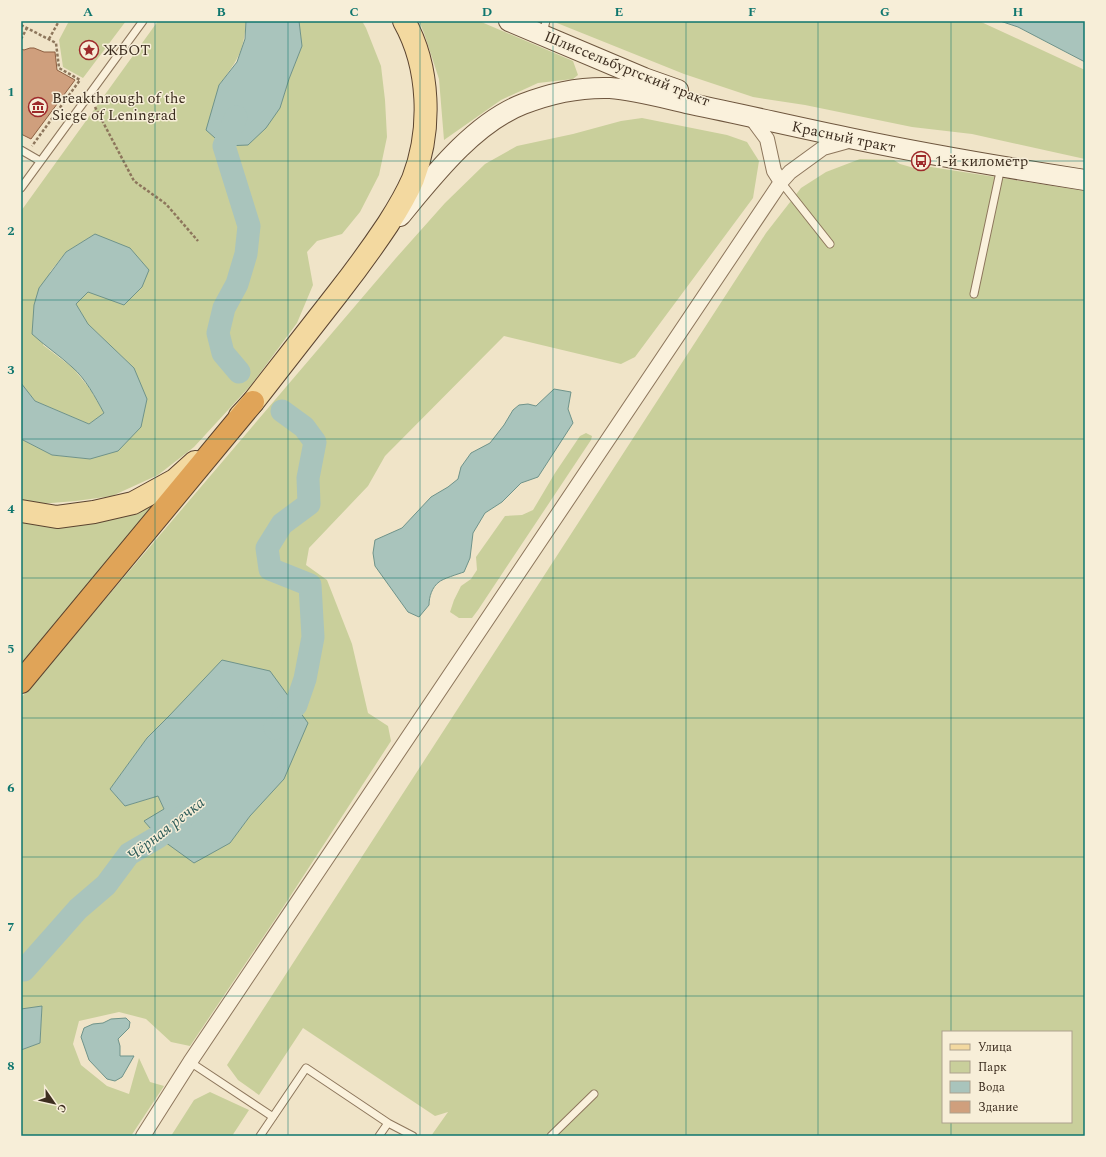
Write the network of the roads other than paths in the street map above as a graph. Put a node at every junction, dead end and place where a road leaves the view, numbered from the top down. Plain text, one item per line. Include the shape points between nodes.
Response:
1 (143, 21) edge
2 (404, 21) edge
3 (509, 21) edge
4 (544, 28) edge
5 (748, 116) junction
6 (853, 139) junction
7 (21, 150) edge
8 (40, 161) junction
9 (1001, 166) junction
10 (1085, 180) edge
11 (781, 182) junction
12 (21, 188) edge
13 (830, 244) dead end
14 (367, 256) junction
15 (974, 294) dead end
16 (253, 402) junction
17 (21, 511) edge
18 (21, 682) edge
19 (190, 1062) junction
20 (594, 1094) dead end
21 (273, 1117) junction
22 (388, 1123) junction
23 (143, 1136) edge
24 (260, 1136) edge
25 (379, 1136) edge
26 (413, 1136) edge
27 (551, 1136) edge

1 - 8 lane
2 - 14 main road via 415,47 423,78 424,126 420,154 413,179 402,202
3 - 4 main road, Шлиссельбургский тракт
4 - 5 main road, Шлиссельбургский тракт via 644,78
5 - 6 main road, Красный тракт
5 - 11 street via 767,139 774,171
5 - 14 main road via 611,88 562,92 521,105 496,120 458,150
6 - 9 main road, Красный тракт
6 - 11 street via 823,148 790,172
7 - 8 lane
8 - 12 lane
9 - 10 main road, Красный тракт
9 - 15 lane
11 - 13 lane
11 - 19 street
14 - 16 main road
16 - 17 main road via 174,480 133,504 57,517
16 - 18 highway
19 - 21 lane
19 - 23 street
20 - 27 lane
21 - 22 lane via 306,1068
21 - 24 lane
22 - 25 lane
22 - 26 lane

